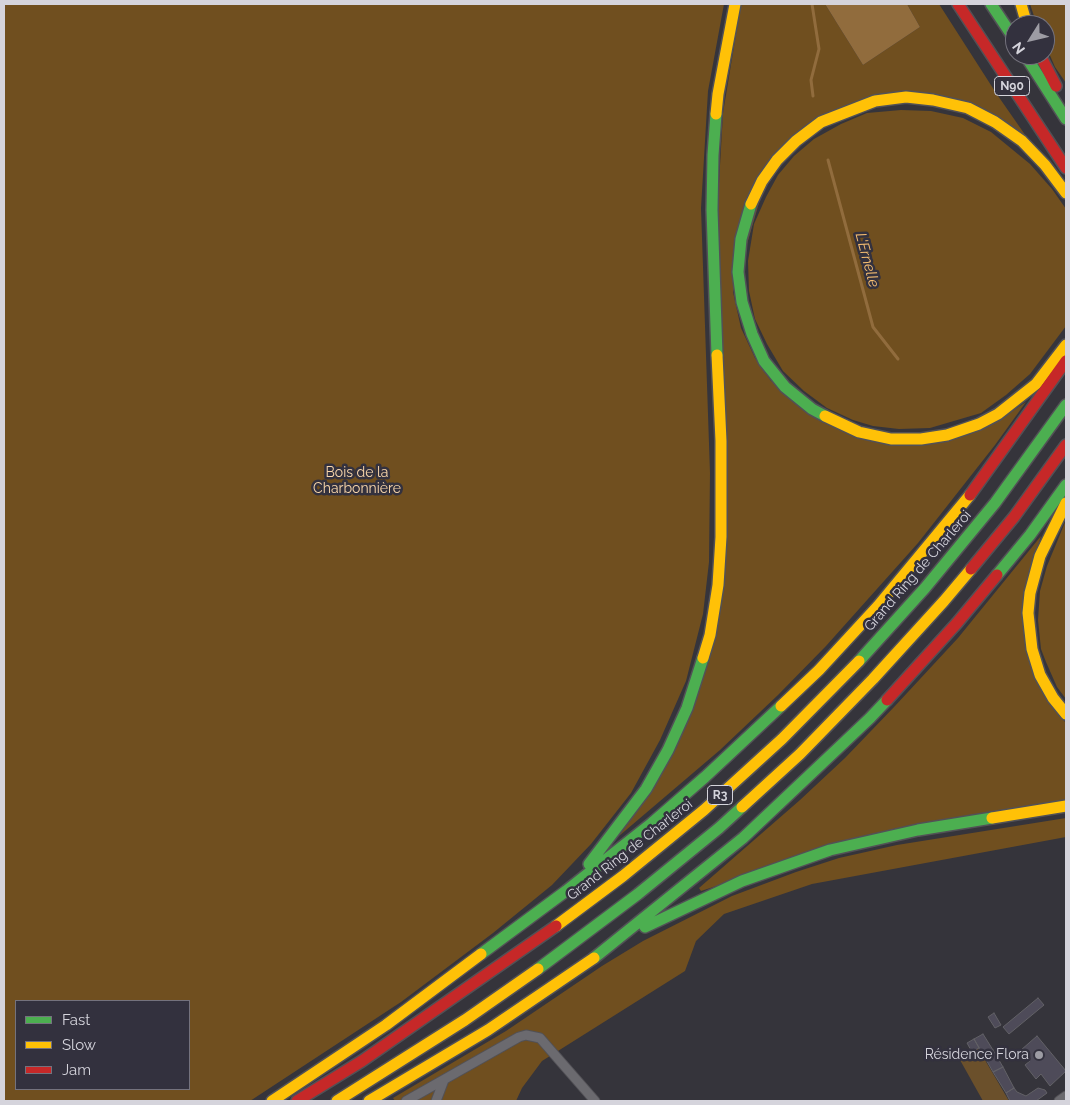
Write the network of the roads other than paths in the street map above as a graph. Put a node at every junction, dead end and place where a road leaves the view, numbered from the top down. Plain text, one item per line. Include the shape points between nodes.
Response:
1 (735, 4) edge
2 (958, 4) edge
3 (991, 4) edge
4 (1005, 25) edge
5 (1032, 65) edge
6 (1045, 65) edge
7 (1066, 118) edge
8 (1066, 168) edge
9 (1066, 193) edge
10 (1066, 345) edge
11 (1066, 361) edge
12 (1066, 405) edge
13 (1066, 445) edge
14 (1066, 485) edge
15 (1066, 503) edge
16 (1066, 714) edge
17 (1066, 806) edge
18 (566, 891) junction
19 (606, 950) junction
20 (444, 1080) junction
21 (1066, 1096) edge
22 (272, 1101) edge
23 (296, 1101) edge
24 (337, 1101) edge
25 (369, 1101) edge
26 (406, 1101) edge
27 (436, 1101) edge
28 (595, 1101) edge
29 (1059, 1101) edge

1 - 18 highway via 718,94 713,155 721,537 710,635 687,708 668,750 609,840
2 - 8 highway, N90
3 - 4 highway
5 - 7 highway, N90
6 - 7 highway via 1057,88
9 - 10 highway via 1022,141 968,108 906,97 876,101 821,122 777,160 749,208 740,239 738,272 742,302 764,361 785,387 812,409 859,432 891,439 930,438 980,424 1036,384
11 - 18 highway via 934,541 825,663 705,777
12 - 23 highway, Grand Ring de Charleroi / R3 via 995,503 919,595 789,732 704,810 538,940 362,1061
13 - 24 highway, R3 via 1014,517 873,680 800,754 719,828 552,959 465,1020
14 - 19 highway via 1030,535 957,623 870,718 743,838
15 - 16 highway via 1040,556 1028,612 1032,650 1040,675
17 - 19 highway via 918,830 830,850 733,885 663,918
18 - 22 highway via 386,1025
19 - 25 highway via 488,1030
20 - 26 street
20 - 27 street
20 - 28 street via 526,1034 540,1038
21 - 29 street

